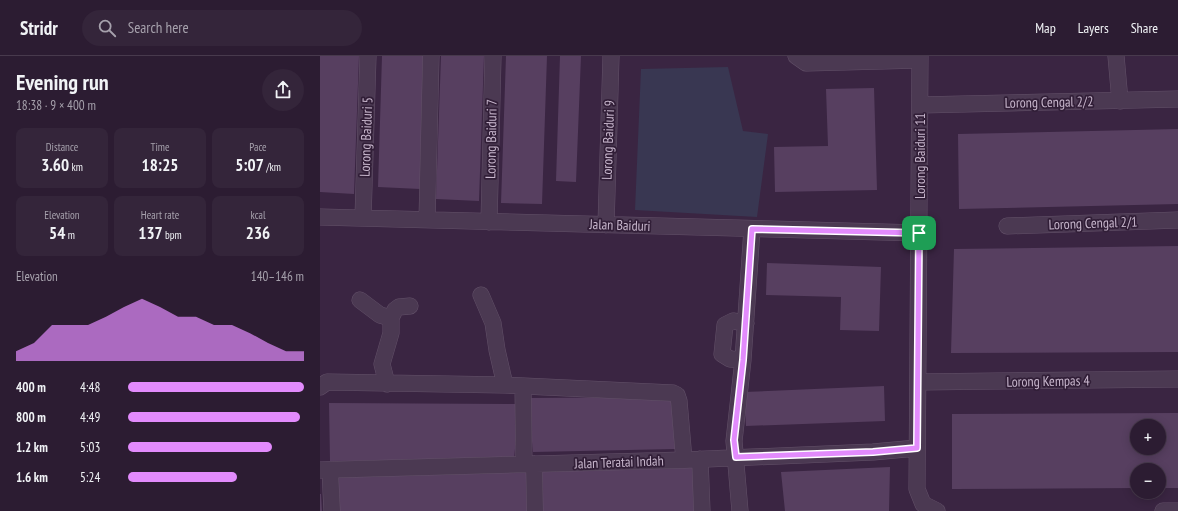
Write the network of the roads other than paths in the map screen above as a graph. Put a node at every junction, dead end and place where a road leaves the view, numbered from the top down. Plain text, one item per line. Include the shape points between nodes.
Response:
1 (368, 56) edge
2 (431, 56) edge
3 (494, 56) edge
4 (611, 56) edge
5 (796, 56) edge
6 (1116, 56) edge
7 (920, 58) edge
8 (1178, 99) edge
9 (1120, 101) junction
10 (920, 105) junction
11 (320, 217) edge
12 (363, 218) junction
13 (427, 220) junction
14 (1178, 220) edge
15 (490, 222) junction
16 (606, 225) junction
17 (1007, 226) dead end
18 (752, 229) junction
19 (919, 233) junction
20 (481, 294) dead end
21 (360, 300) dead end
22 (410, 306) dead end
23 (391, 318) junction
24 (382, 364) junction
25 (1178, 379) edge
26 (918, 382) junction
27 (365, 383) junction
28 (387, 384) junction
29 (505, 385) junction
30 (523, 386) junction
31 (320, 387) edge
32 (917, 448) junction
33 (736, 457) junction
34 (700, 459) junction
35 (684, 460) junction
36 (529, 464) junction
37 (323, 467) edge
38 (332, 511) edge
39 (535, 511) edge
40 (702, 511) edge
41 (740, 511) edge
42 (937, 511) edge
43 (1163, 511) edge
44 (1178, 511) edge

1 - 12 street, Lorong Baiduri 5
2 - 13 street
3 - 15 street, Lorong Baiduri 7
4 - 16 street, Lorong Baiduri 9
5 - 7 street via 806,63
6 - 9 street
7 - 10 street, Lorong Baiduri 11
8 - 9 street, Lorong Cengal 2/2
9 - 10 street, Lorong Cengal 2/2
10 - 19 street, Lorong Baiduri 11
11 - 12 street, Jalan Baiduri
12 - 13 street, Jalan Baiduri
13 - 15 street, Jalan Baiduri
14 - 17 street, Lorong Cengal 2/1
15 - 16 street, Jalan Baiduri
16 - 18 street, Jalan Baiduri
18 - 19 street, Jalan Baiduri
18 - 33 street via 746,323 734,321 725,325 722,354 730,359 743,360 734,440
19 - 26 street, Lorong Baiduri 11
20 - 29 street via 493,323
21 - 23 street via 380,315
22 - 23 street via 399,307
23 - 24 street via 391,333
24 - 27 street via 367,376
24 - 28 street
25 - 26 street, Lorong Kempas 4
26 - 32 street, Lorong Baiduri 11
27 - 28 street
27 - 31 street via 344,376
28 - 29 street
29 - 30 street
30 - 35 street via 678,395
30 - 36 street
32 - 33 street, Jalan Teratai Indah
32 - 42 street, Lorong Baiduri 11 via 917,489 923,504
33 - 34 street, Jalan Teratai Indah
33 - 41 street
34 - 35 street, Jalan Teratai Indah
34 - 40 street
35 - 36 street, Jalan Teratai Indah
36 - 37 street, Jalan Teratai Indah
36 - 39 street
37 - 38 street
43 - 44 street

